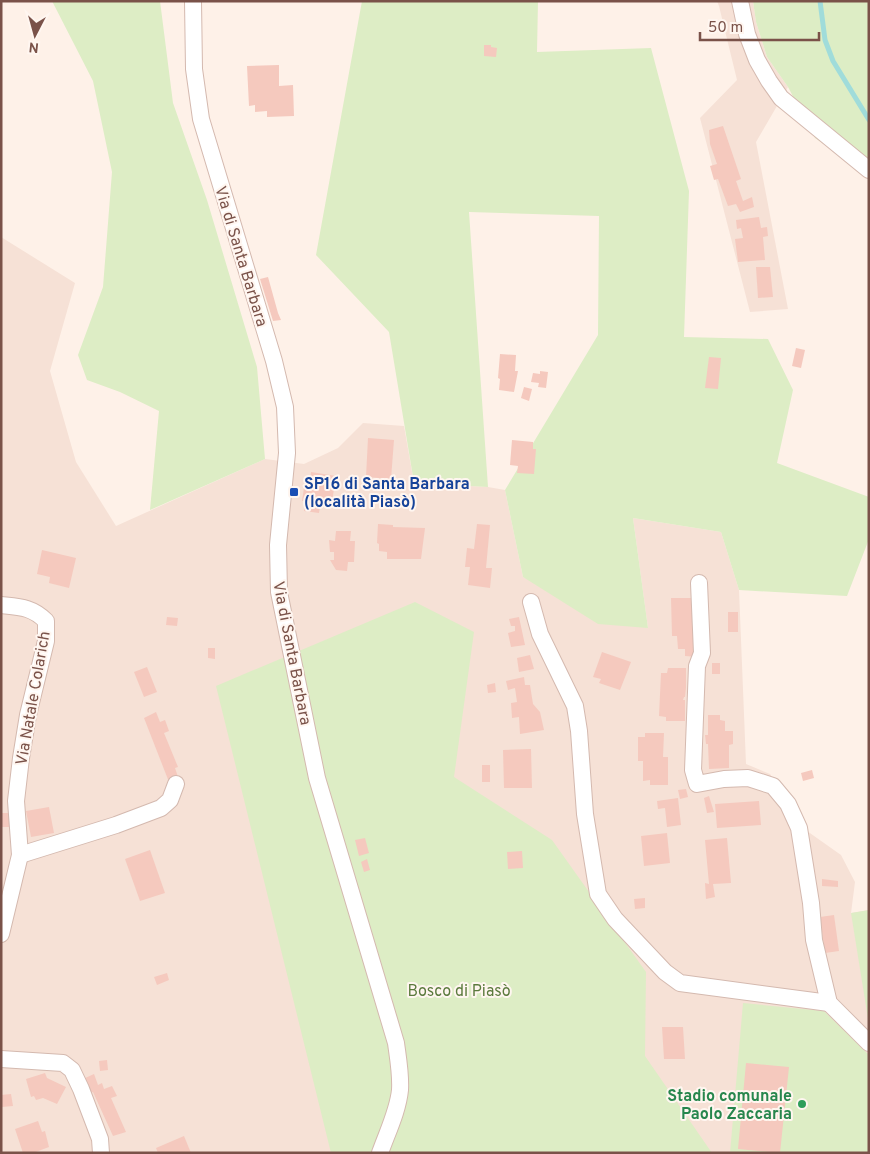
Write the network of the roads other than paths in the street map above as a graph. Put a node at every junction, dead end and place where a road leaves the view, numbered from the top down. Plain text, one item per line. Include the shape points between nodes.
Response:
1 (193, 1) edge
2 (740, 1) edge
3 (869, 170) edge
4 (699, 583) dead end
5 (531, 602) dead end
6 (1, 605) edge
7 (176, 784) dead end
8 (20, 854) junction
9 (1, 934) edge
10 (829, 1003) junction
11 (869, 1043) edge
12 (1, 1059) edge
13 (101, 1153) edge
14 (380, 1153) edge

1 - 14 street, Via di Santa Barbara via 194,69 201,119 285,407 288,453 278,544 279,592 317,778 400,1065 396,1110
2 - 3 street via 758,60 781,98
4 - 10 street via 702,653 697,666 693,770 697,784 748,778 773,786 788,804 800,828 814,940
5 - 10 street via 540,634 575,706 591,859 598,894 615,919 665,972 680,983
6 - 8 street, Via Natale Colarich via 38,612 46,621 46,641 28,715 16,801
7 - 8 street via 170,800 161,808
8 - 9 street, Via Natale Colarich
10 - 11 street
12 - 13 street via 63,1063 72,1070 100,1138

